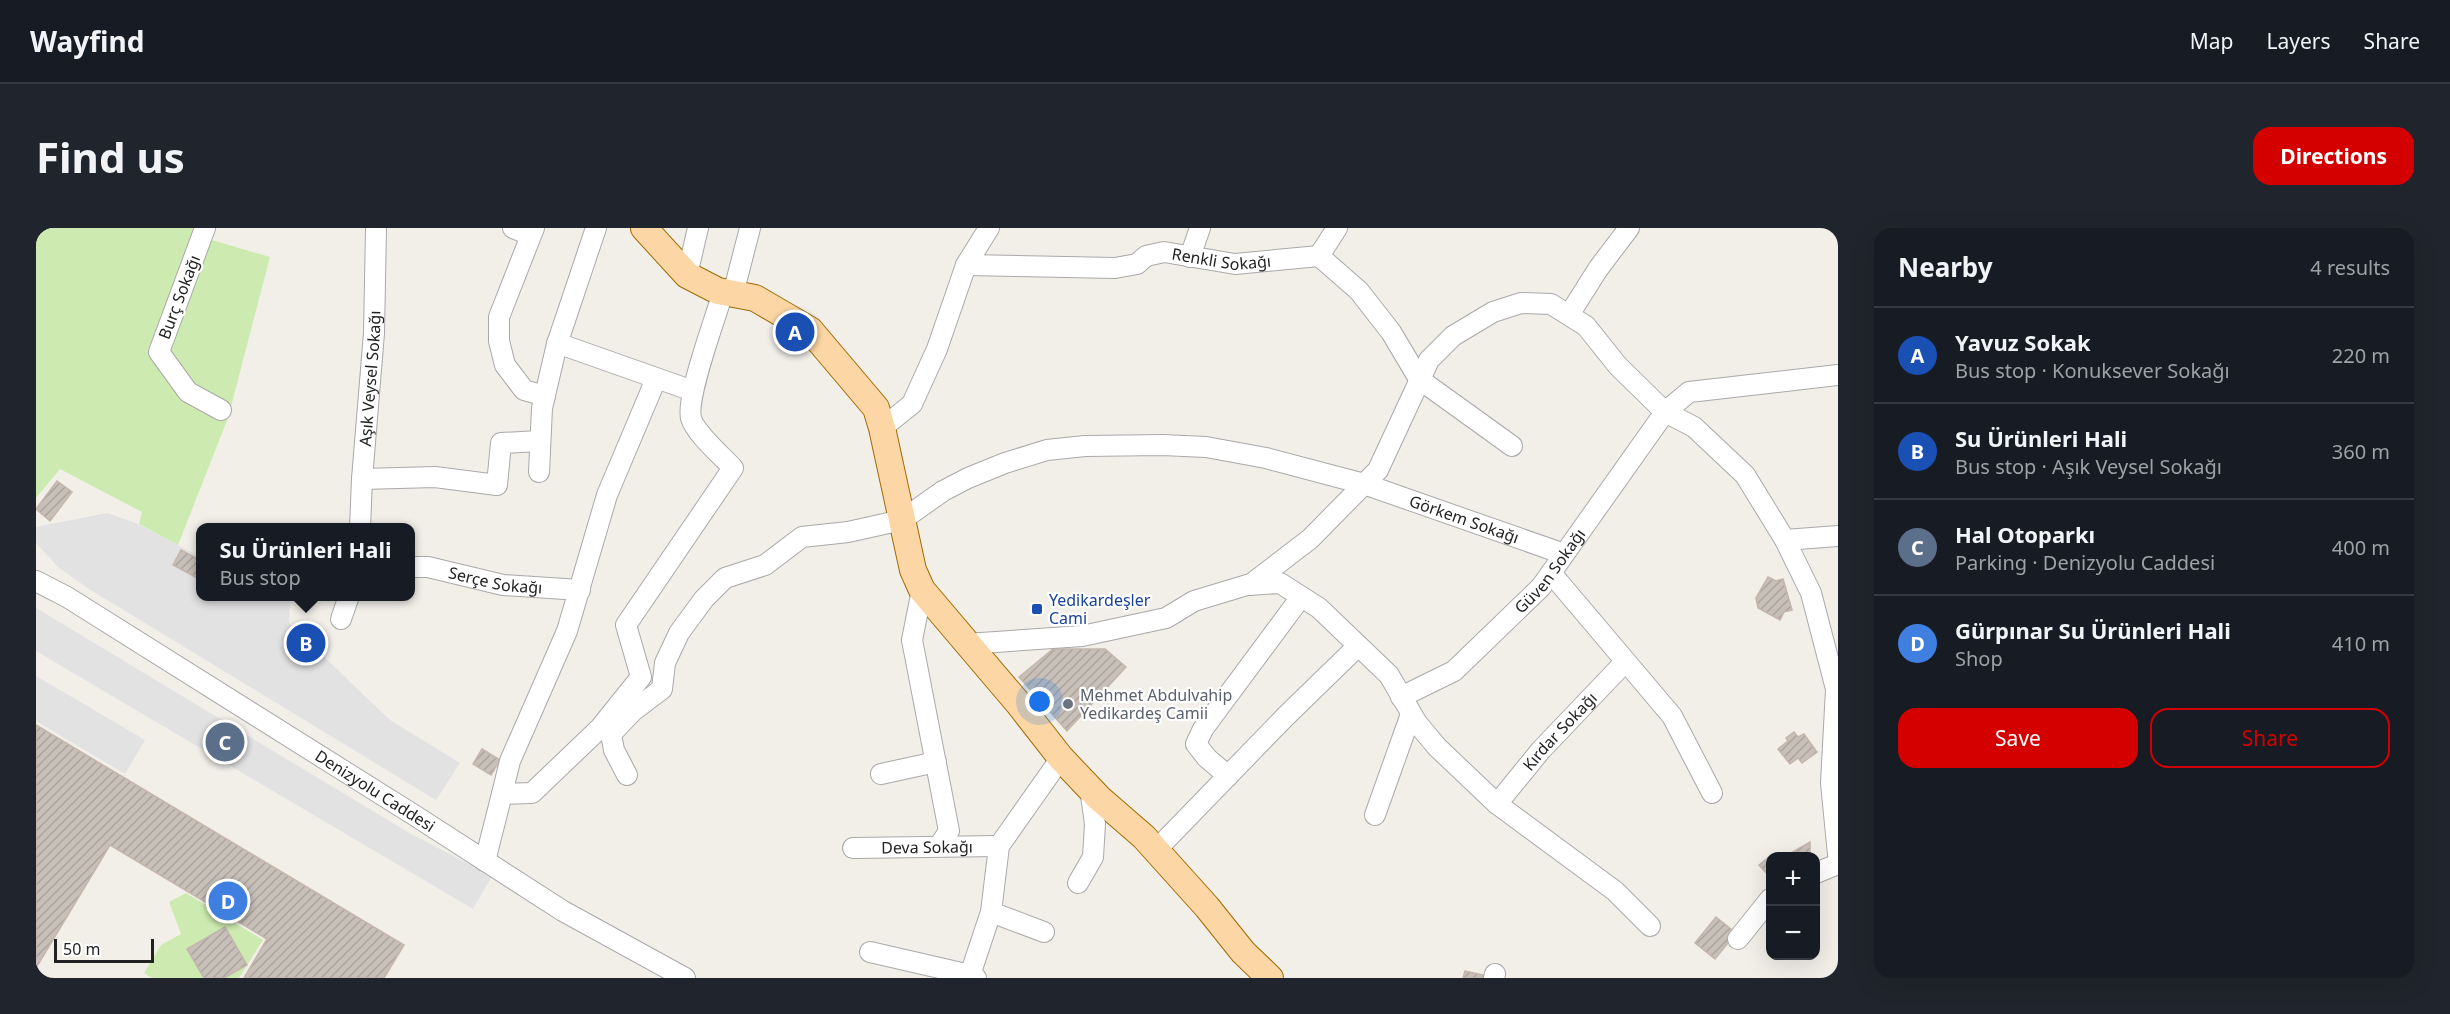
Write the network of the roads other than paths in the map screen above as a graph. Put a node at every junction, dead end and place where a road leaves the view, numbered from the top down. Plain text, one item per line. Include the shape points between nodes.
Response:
1 (205, 228) edge
2 (376, 228) edge
3 (596, 228) edge
4 (644, 228) edge
5 (698, 228) edge
6 (750, 228) edge
7 (989, 228) edge
8 (1200, 228) edge
9 (1337, 228) edge
10 (1629, 228) edge
11 (526, 230) edge
12 (1319, 256) junction
13 (1190, 257) junction
14 (966, 265) junction
15 (687, 275) junction
16 (728, 293) junction
17 (1569, 315) junction
18 (557, 343) junction
19 (1838, 375) edge
20 (656, 379) junction
21 (1419, 379) junction
22 (693, 391) junction
23 (545, 396) junction
24 (221, 410) dead end
25 (1665, 412) junction
26 (882, 428) junction
27 (540, 441) junction
28 (1512, 446) dead end
29 (539, 472) dead end
30 (362, 479) junction
31 (1364, 484) junction
32 (902, 520) junction
33 (360, 523) edge
34 (1838, 536) edge
35 (1785, 540) junction
36 (1564, 554) junction
37 (36, 566) edge
38 (415, 567) edge
39 (1551, 573) junction
40 (36, 581) edge
41 (1250, 585) junction
42 (580, 590) junction
43 (922, 590) junction
44 (67, 597) junction
45 (1301, 597) junction
46 (348, 601) edge
47 (341, 619) dead end
48 (966, 644) junction
49 (1358, 646) junction
50 (1625, 662) junction
51 (1401, 696) junction
52 (1411, 714) junction
53 (1060, 758) junction
54 (936, 762) junction
55 (881, 774) dead end
56 (627, 775) dead end
57 (1228, 776) junction
58 (1090, 789) junction
59 (1712, 793) dead end
60 (502, 794) junction
61 (1497, 804) junction
62 (1375, 815) dead end
63 (939, 846) junction
64 (999, 846) junction
65 (854, 848) dead end
66 (1156, 850) junction
67 (1838, 855) edge
68 (485, 861) junction
69 (1838, 864) edge
70 (1820, 871) edge
71 (1078, 883) dead end
72 (1766, 904) edge
73 (991, 912) junction
74 (1650, 926) dead end
75 (1044, 932) dead end
76 (1738, 939) dead end
77 (870, 952) dead end
78 (973, 976) edge
79 (685, 978) edge
80 (1270, 978) edge

1 - 24 street, Burç Sokağı via 159,352 188,392
2 - 30 street, Aşık Veysel Sokağı via 374,333
3 - 18 street
4 - 15 main road
5 - 15 street
6 - 16 street
7 - 14 street
8 - 13 street
9 - 12 street
10 - 17 street
11 - 23 street via 499,317 499,341 505,365 524,390
12 - 13 street, Renkli Sokağı via 1235,264
12 - 21 street via 1359,291 1391,332
13 - 14 street, Renkli Sokağı via 1164,252 1146,256 1137,264 1115,268
14 - 26 street via 937,349 912,404
15 - 16 main road
16 - 22 street
16 - 26 main road via 755,298 810,330 876,408
17 - 21 street via 1551,304 1521,303 1493,312 1454,336 1429,360
17 - 25 street via 1586,326 1618,366
18 - 20 street
18 - 23 street
19 - 25 street, Güven Sokağı via 1689,392
20 - 22 street
20 - 42 street via 607,495
21 - 28 street
21 - 31 street via 1378,470
22 - 60 street via 691,418 733,468 626,625 641,677 600,728 532,792
23 - 27 street
25 - 35 street via 1694,427 1745,475
25 - 36 street, Güven Sokağı
26 - 32 main road
27 - 29 street
27 - 30 street via 501,443 497,485 435,477
30 - 33 street, Aşık Veysel Sokağı
31 - 32 street, Görkem Sokağı via 1276,460 1206,447 1085,446 1047,450 1005,463 943,491
31 - 36 street, Görkem Sokağı
31 - 41 street via 1310,539
32 - 43 main road via 913,570
32 - 56 street via 802,537 765,565 726,578 704,599 679,633 665,663 662,689 611,734 614,750
34 - 35 street
35 - 67 street via 1811,593 1836,689 1831,783
36 - 39 street, Güven Sokağı
37 - 44 street, Denizyolu Caddesi
38 - 42 street, Serçe Sokağı via 503,585
39 - 50 street
39 - 51 street, Güven Sokağı via 1454,671
40 - 44 street, Denizyolu Caddesi
41 - 45 street via 1280,583
41 - 48 street via 1194,601 1166,618 1093,634
42 - 60 street via 567,631 510,761
43 - 48 main road
43 - 54 street via 912,640
44 - 68 street, Denizyolu Caddesi
45 - 49 street via 1319,608
45 - 57 street via 1203,729 1196,744
46 - 47 street
48 - 53 main road
49 - 51 street via 1389,675
49 - 57 street
50 - 59 street via 1672,716
50 - 61 street, Kırdar Sokağı via 1541,750
51 - 52 street
52 - 61 street via 1437,747
52 - 62 street
53 - 58 main road
53 - 64 street
54 - 55 street
54 - 63 street via 949,831
57 - 66 street
58 - 66 main road
58 - 71 street via 1095,824 1093,857
60 - 68 street
61 - 74 street via 1615,891
63 - 64 street, Deva Sokağı
63 - 65 street, Deva Sokağı
64 - 73 street
66 - 80 main road
68 - 79 street, Denizyolu Caddesi via 563,911
69 - 70 street
72 - 76 street
73 - 75 street
73 - 78 street
77 - 78 street

